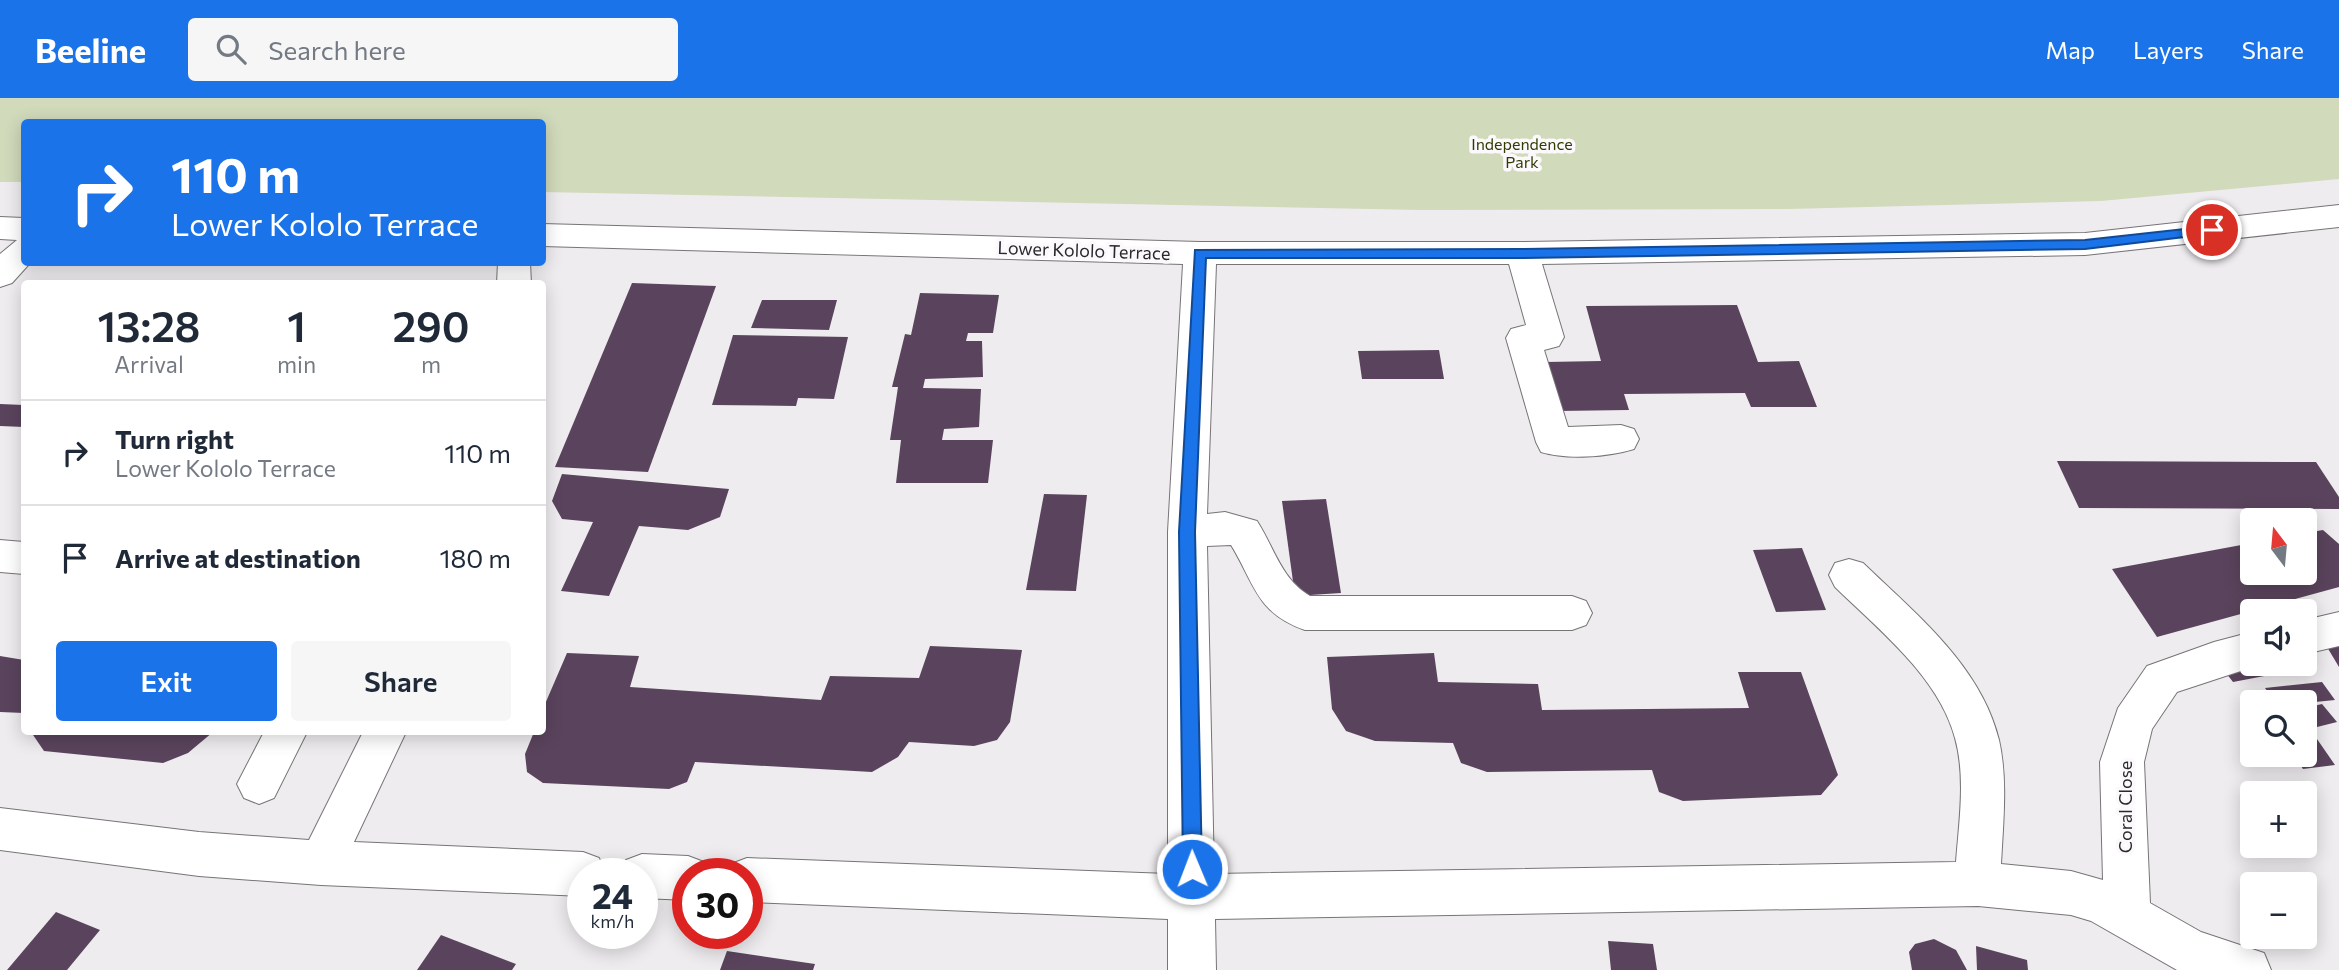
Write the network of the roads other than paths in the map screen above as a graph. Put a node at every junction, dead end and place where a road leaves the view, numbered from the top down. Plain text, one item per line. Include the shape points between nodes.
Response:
1 (2339, 216) edge
2 (0, 228) edge
3 (21, 229) edge
4 (546, 235) edge
5 (21, 252) edge
6 (1199, 253) junction
7 (1522, 253) junction
8 (0, 275) edge
9 (1621, 439) dead end
10 (1187, 532) junction
11 (0, 556) edge
12 (21, 558) edge
13 (1849, 575) dead end
14 (1572, 613) dead end
15 (2339, 629) edge
16 (2317, 634) edge
17 (2240, 653) edge
18 (284, 735) edge
19 (384, 735) edge
20 (258, 784) dead end
21 (0, 829) edge
22 (321, 863) junction
23 (567, 873) edge
24 (763, 881) edge
25 (1978, 884) junction
26 (1193, 897) junction
27 (2127, 914) junction
28 (1192, 970) edge
29 (2247, 970) edge

1 - 7 street, Lower Kololo Terrace via 2085,244
2 - 3 street
4 - 6 street, Lower Kololo Terrace
5 - 8 street
6 - 7 street, Lower Kololo Terrace
6 - 10 street
7 - 9 street via 1547,337 1524,338 1554,442
10 - 14 street via 1224,528 1243,532 1282,599 1305,613
10 - 26 street
11 - 12 street
13 - 25 street via 1961,697 1977,739 1981,794
15 - 16 street
17 - 27 street, Coral Close via 2162,679 2133,722 2122,762
18 - 20 street
19 - 22 street
21 - 22 street via 199,854
22 - 23 street
24 - 26 street
25 - 26 street
25 - 27 street via 2071,893
26 - 28 street
27 - 29 street via 2191,952

